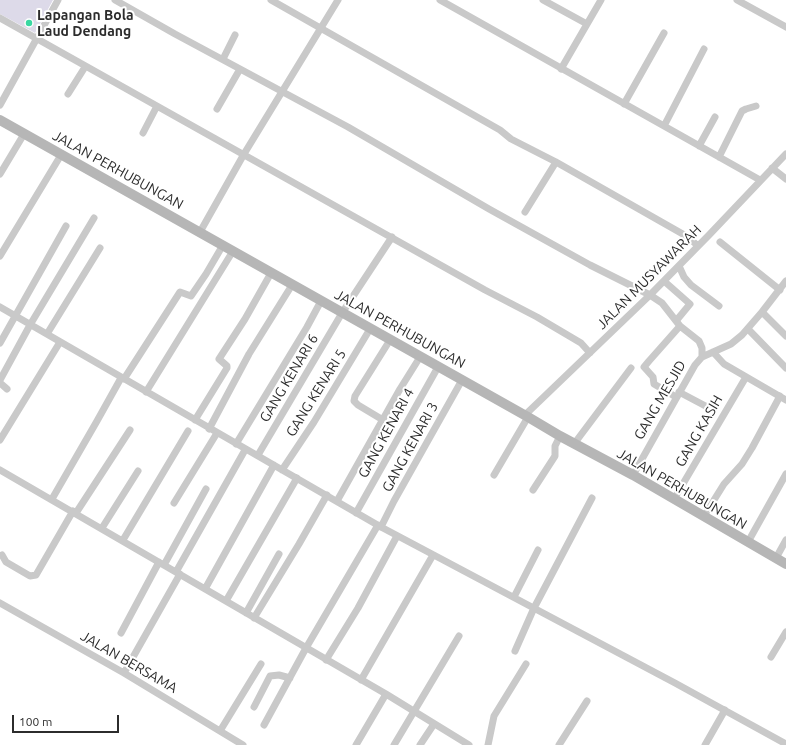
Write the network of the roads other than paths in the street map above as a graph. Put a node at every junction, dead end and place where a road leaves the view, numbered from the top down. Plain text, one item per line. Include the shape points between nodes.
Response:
1 (58, 0) edge
2 (115, 0) edge
3 (271, 0) edge
4 (338, 0) edge
5 (440, 0) edge
6 (543, 0) edge
7 (601, 0) edge
8 (737, 0) edge
9 (0, 18) edge
10 (587, 24) junction
11 (786, 27) edge
12 (321, 28) junction
13 (664, 33) dead end
14 (235, 35) dead end
15 (37, 39) junction
16 (704, 49) dead end
17 (223, 59) junction
18 (85, 67) junction
19 (240, 69) junction
20 (561, 69) junction
21 (283, 91) junction
22 (68, 94) dead end
23 (624, 104) junction
24 (0, 105) edge
25 (157, 106) junction
26 (756, 106) dead end
27 (217, 109) dead end
28 (715, 117) dead end
29 (0, 120) edge
30 (664, 126) junction
31 (24, 134) junction
32 (143, 134) dead end
33 (699, 146) junction
34 (244, 154) junction
35 (786, 154) edge
36 (62, 155) junction
37 (719, 157) junction
38 (556, 162) junction
39 (772, 168) junction
40 (0, 174) edge
41 (786, 179) edge
42 (760, 180) junction
43 (525, 212) dead end
44 (94, 218) dead end
45 (66, 226) dead end
46 (200, 232) junction
47 (392, 237) junction
48 (720, 242) dead end
49 (223, 245) junction
50 (698, 246) junction
51 (100, 248) dead end
52 (233, 251) junction
53 (0, 256) edge
54 (679, 266) junction
55 (271, 273) junction
56 (664, 281) junction
57 (292, 285) junction
58 (783, 287) edge
59 (650, 295) junction
60 (321, 301) junction
61 (719, 306) dead end
62 (0, 307) edge
63 (762, 312) junction
64 (342, 313) junction
65 (15, 316) junction
66 (678, 324) junction
67 (30, 325) junction
68 (370, 329) junction
69 (748, 329) junction
70 (47, 334) junction
71 (786, 336) edge
72 (390, 340) junction
73 (60, 342) junction
74 (0, 343) edge
75 (713, 352) junction
76 (590, 353) junction
77 (420, 357) junction
78 (702, 357) junction
79 (438, 367) junction
80 (631, 368) dead end
81 (786, 368) edge
82 (746, 377) junction
83 (123, 378) junction
84 (0, 380) edge
85 (462, 380) junction
86 (0, 383) edge
87 (6, 389) dead end
88 (146, 392) junction
89 (678, 394) junction
90 (783, 398) edge
91 (713, 410) dead end
92 (527, 416) junction
93 (195, 420) junction
94 (383, 420) junction
95 (209, 429) junction
96 (130, 430) dead end
97 (188, 431) dead end
98 (217, 433) junction
99 (560, 436) junction
100 (0, 440) edge
101 (236, 444) junction
102 (574, 444) junction
103 (245, 450) junction
104 (258, 455) junction
105 (274, 465) junction
106 (0, 470) edge
107 (282, 470) junction
108 (138, 471) dead end
109 (494, 474) dead end
110 (786, 474) edge
111 (633, 475) junction
112 (297, 478) junction
113 (206, 489) dead end
114 (533, 490) dead end
115 (327, 495) junction
116 (592, 498) dead end
117 (674, 499) junction
118 (52, 500) junction
119 (337, 502) junction
120 (174, 503) dead end
121 (74, 512) junction
122 (356, 512) junction
123 (704, 516) junction
124 (380, 526) junction
125 (102, 528) junction
126 (398, 536) junction
127 (123, 540) junction
128 (786, 540) edge
129 (748, 542) junction
130 (538, 550) dead end
131 (279, 554) dead end
132 (2, 555) dead end
133 (434, 555) junction
134 (776, 558) junction
135 (162, 564) junction
136 (786, 564) edge
137 (178, 573) junction
138 (205, 589) junction
139 (511, 596) junction
140 (226, 601) junction
141 (0, 603) edge
142 (534, 608) junction
143 (246, 613) junction
144 (254, 618) junction
145 (786, 632) edge
146 (121, 633) dead end
147 (459, 636) dead end
148 (306, 648) junction
149 (515, 651) dead end
150 (772, 657) dead end
151 (326, 660) junction
152 (261, 664) dead end
153 (526, 664) dead end
154 (124, 674) junction
155 (290, 678) junction
156 (361, 680) junction
157 (386, 694) junction
158 (587, 701) dead end
159 (254, 707) dead end
160 (725, 710) junction
161 (414, 711) junction
162 (434, 724) junction
163 (264, 725) dead end
164 (220, 731) junction
165 (786, 744) edge
166 (243, 745) edge
167 (356, 745) edge
168 (394, 745) edge
169 (420, 745) edge
170 (469, 745) edge
171 (488, 745) edge
172 (559, 745) edge
173 (706, 745) edge

1 - 15 street
2 - 17 street
3 - 12 street
4 - 12 street
5 - 20 street
6 - 10 street
7 - 10 street
8 - 11 street
9 - 15 street
10 - 20 street
12 - 21 street
12 - 38 street via 500,130 511,139
13 - 23 street
14 - 17 street
15 - 18 street
15 - 24 street
16 - 30 street
17 - 19 street
18 - 22 street
18 - 25 street
19 - 21 street
19 - 27 street
20 - 23 street
21 - 34 street
21 - 59 street via 489,209
23 - 30 street
25 - 32 street
25 - 34 street
26 - 37 street via 741,113
28 - 33 street
29 - 31 main road, JALAN PERHUBUNGAN
30 - 33 street
31 - 36 main road, JALAN PERHUBUNGAN
31 - 40 street
33 - 37 street
34 - 46 street
34 - 47 street
35 - 39 street, JALAN MUSYAWARAH
36 - 46 main road, JALAN PERHUBUNGAN
36 - 53 street
37 - 42 street
38 - 43 street
38 - 50 street via 688,237
39 - 41 street
39 - 42 street, JALAN MUSYAWARAH
42 - 50 street, JALAN MUSYAWARAH
44 - 67 street
45 - 65 street
46 - 49 main road, JALAN PERHUBUNGAN
47 - 64 street, GANG KENARI 6
47 - 76 street via 536,317 580,343
48 - 58 street
49 - 52 main road, JALAN PERHUBUNGAN
49 - 83 street via 191,296 180,292
50 - 54 street, JALAN MUSYAWARAH
51 - 70 street
52 - 55 main road, JALAN PERHUBUNGAN
52 - 88 street
54 - 56 street, JALAN MUSYAWARAH
54 - 61 street via 691,285
55 - 57 main road, JALAN PERHUBUNGAN
55 - 93 street via 219,360 227,368
56 - 59 street, JALAN MUSYAWARAH
56 - 66 street via 690,304
57 - 60 main road, JALAN PERHUBUNGAN
57 - 95 street via 249,354
58 - 63 street, GANG MESJID
59 - 66 street via 662,304
59 - 76 street, JALAN MUSYAWARAH
60 - 64 main road, JALAN PERHUBUNGAN
60 - 101 street
62 - 65 street
63 - 69 street, GANG MESJID
63 - 71 street
64 - 68 main road, JALAN PERHUBUNGAN
64 - 104 street, GANG KENARI 6
65 - 67 street
65 - 74 street
66 - 78 street via 698,341 702,348
66 - 89 street via 644,368 653,377 654,384
67 - 70 street
67 - 84 street
68 - 72 main road, JALAN PERHUBUNGAN
68 - 107 street, GANG KENARI 5
69 - 75 street, GANG MESJID via 731,344
69 - 81 street
70 - 73 street
72 - 77 main road, JALAN PERHUBUNGAN
72 - 94 street via 354,401
73 - 83 street
73 - 100 street
75 - 78 street, GANG MESJID
75 - 82 street via 720,361
76 - 92 street, JALAN MUSYAWARAH
77 - 79 main road, JALAN PERHUBUNGAN
77 - 94 street
78 - 89 street, GANG MESJID via 695,364
79 - 85 main road, JALAN PERHUBUNGAN
79 - 122 street, GANG KENARI 4
80 - 102 street
82 - 90 street
82 - 117 street, GANG KASIH
83 - 88 street
83 - 118 street
85 - 92 main road, JALAN PERHUBUNGAN
85 - 124 street, GANG KENARI 3
86 - 87 street
88 - 93 street
89 - 91 street
89 - 111 street, GANG MESJID
90 - 123 street via 742,464 724,484
92 - 99 main road, JALAN PERHUBUNGAN
92 - 109 street, JALAN MUSYAWARAH
93 - 95 street
94 - 119 street
95 - 98 street
96 - 121 street
97 - 127 street
98 - 101 street
98 - 120 street
99 - 102 main road, JALAN PERHUBUNGAN
99 - 114 street via 555,446 555,456
101 - 103 street
102 - 111 main road, JALAN PERHUBUNGAN
103 - 104 street
103 - 137 street
104 - 105 street
105 - 107 street
105 - 138 street
106 - 118 street
107 - 112 street
108 - 125 street
110 - 129 street
111 - 117 main road, JALAN PERHUBUNGAN
112 - 115 street
112 - 140 street
113 - 135 street
115 - 119 street
115 - 144 street
116 - 142 street
117 - 123 main road, JALAN PERHUBUNGAN
118 - 121 street
119 - 122 street
121 - 125 street
121 - 132 street via 36,575 30,576 6,562
122 - 124 street
123 - 129 main road, JALAN PERHUBUNGAN
124 - 126 street
124 - 148 street, GANG KENARI 3
125 - 127 street
126 - 133 street
126 - 151 street
127 - 135 street
128 - 134 street
129 - 134 main road, JALAN PERHUBUNGAN
130 - 139 street
131 - 143 street
133 - 139 street
133 - 156 street
134 - 136 main road, JALAN PERHUBUNGAN
135 - 137 street
135 - 146 street
137 - 138 street
137 - 154 street
138 - 140 street
139 - 142 street
140 - 143 street
141 - 154 street, JALAN BERSAMA
142 - 149 street
142 - 160 street
143 - 144 street
144 - 148 street
145 - 150 street
147 - 161 street
148 - 151 street
148 - 155 street, GANG KENARI 3
151 - 156 street
152 - 164 street
153 - 171 street via 494,716
154 - 164 street, JALAN BERSAMA
155 - 159 street via 270,676
155 - 163 street, GANG KENARI 3
156 - 157 street
157 - 161 street
157 - 167 street
158 - 172 street
160 - 165 street
160 - 173 street
161 - 162 street
161 - 168 street
162 - 169 street
162 - 170 street
164 - 166 street, JALAN BERSAMA

